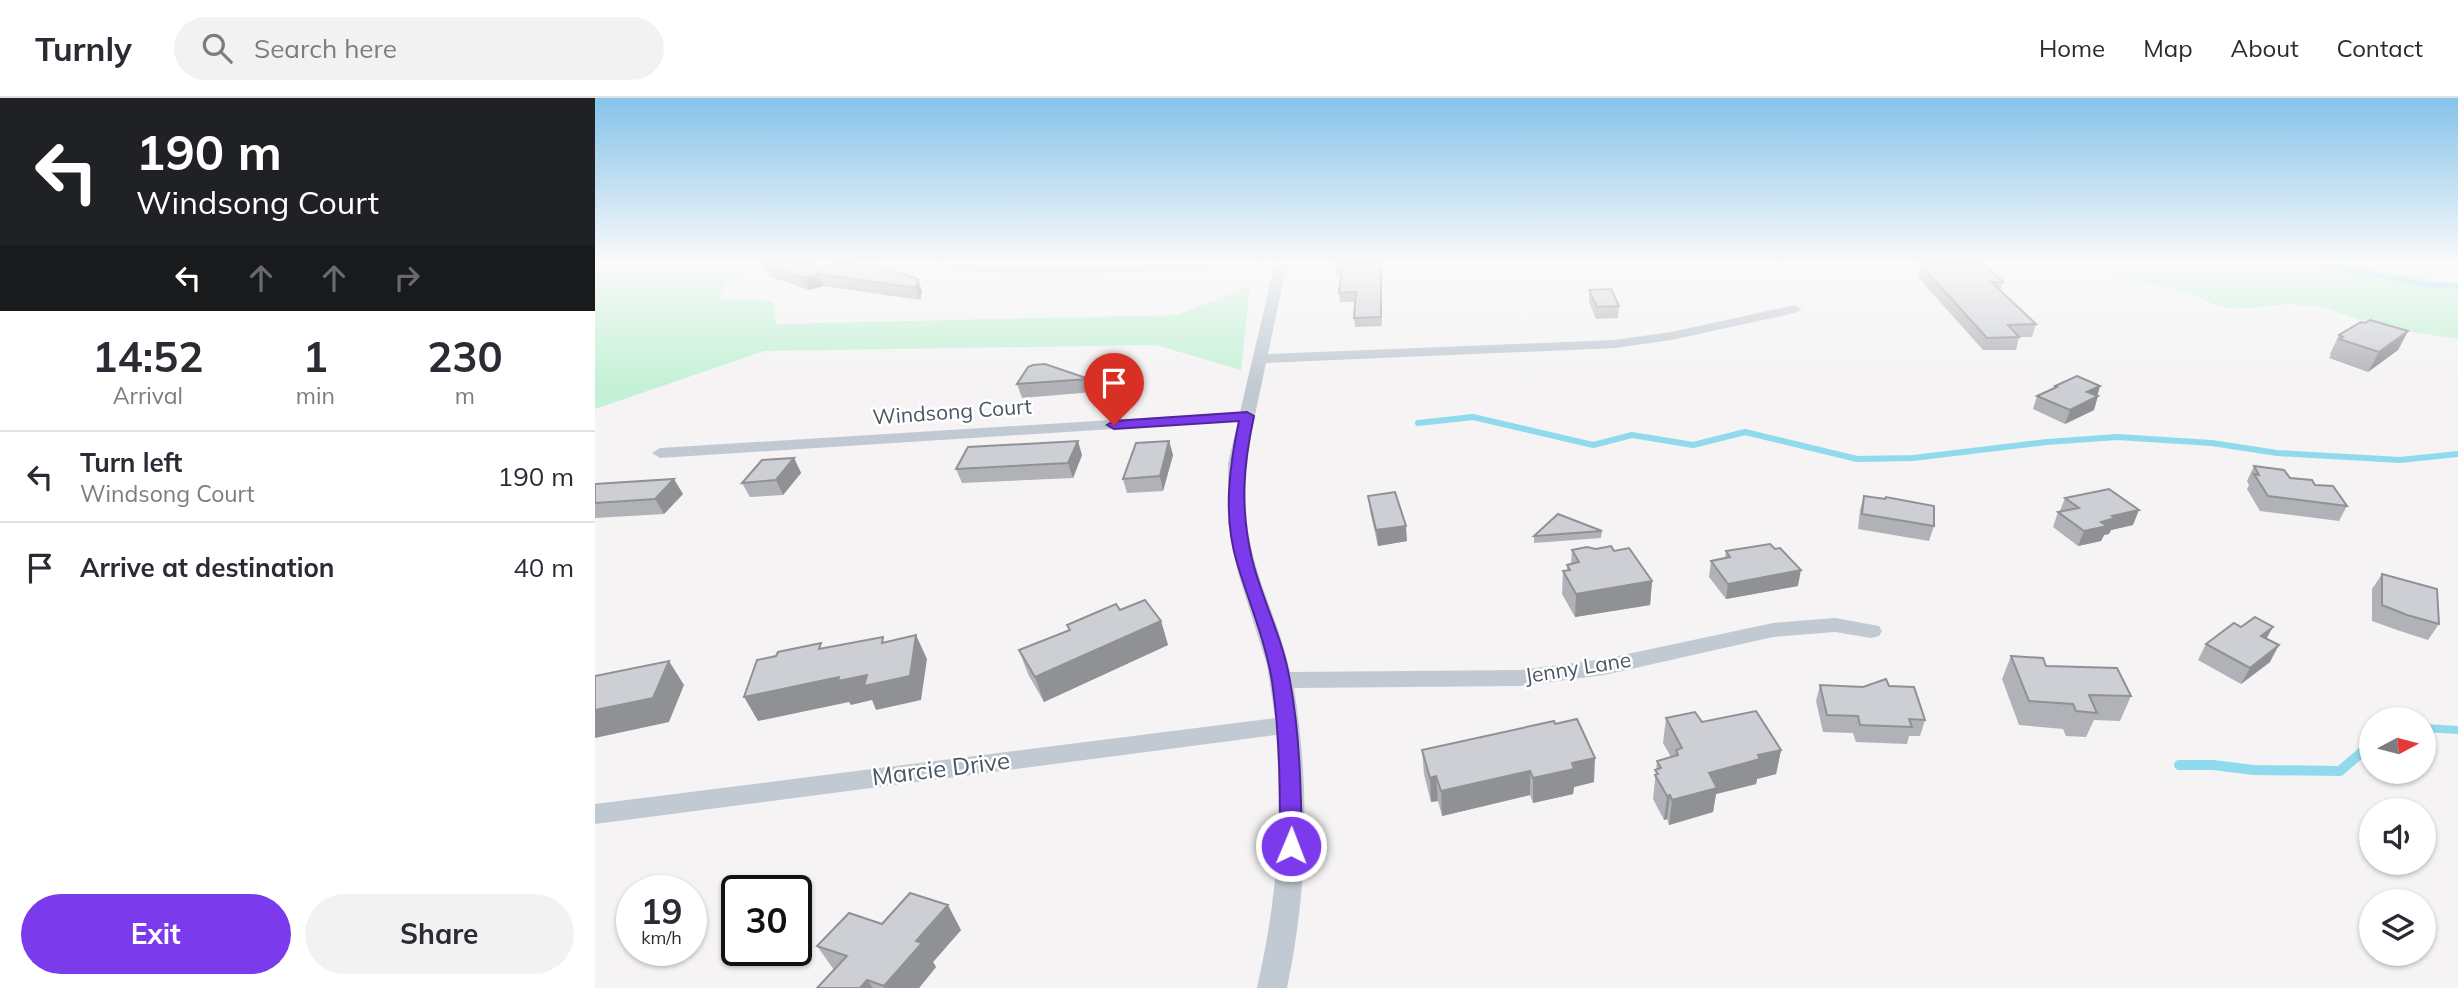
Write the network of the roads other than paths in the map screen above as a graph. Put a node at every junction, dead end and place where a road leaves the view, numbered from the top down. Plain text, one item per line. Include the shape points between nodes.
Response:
1 (1272, 305) edge
2 (1795, 309) dead end
3 (1260, 359) junction
4 (1247, 416) junction
5 (660, 453) dead end
6 (1871, 631) dead end
7 (1281, 680) junction
8 (1286, 725) junction
9 (595, 814) edge
10 (1272, 988) edge

1 - 3 street
2 - 3 street via 1615,344
3 - 4 street
4 - 5 street, Windsong Court
4 - 7 street via 1235,487 1238,533
6 - 7 street, Jenny Lane via 1835,625 1773,630 1604,667 1520,678
7 - 8 street
8 - 9 street, Marcie Drive
8 - 10 street via 1292,837 1289,890

